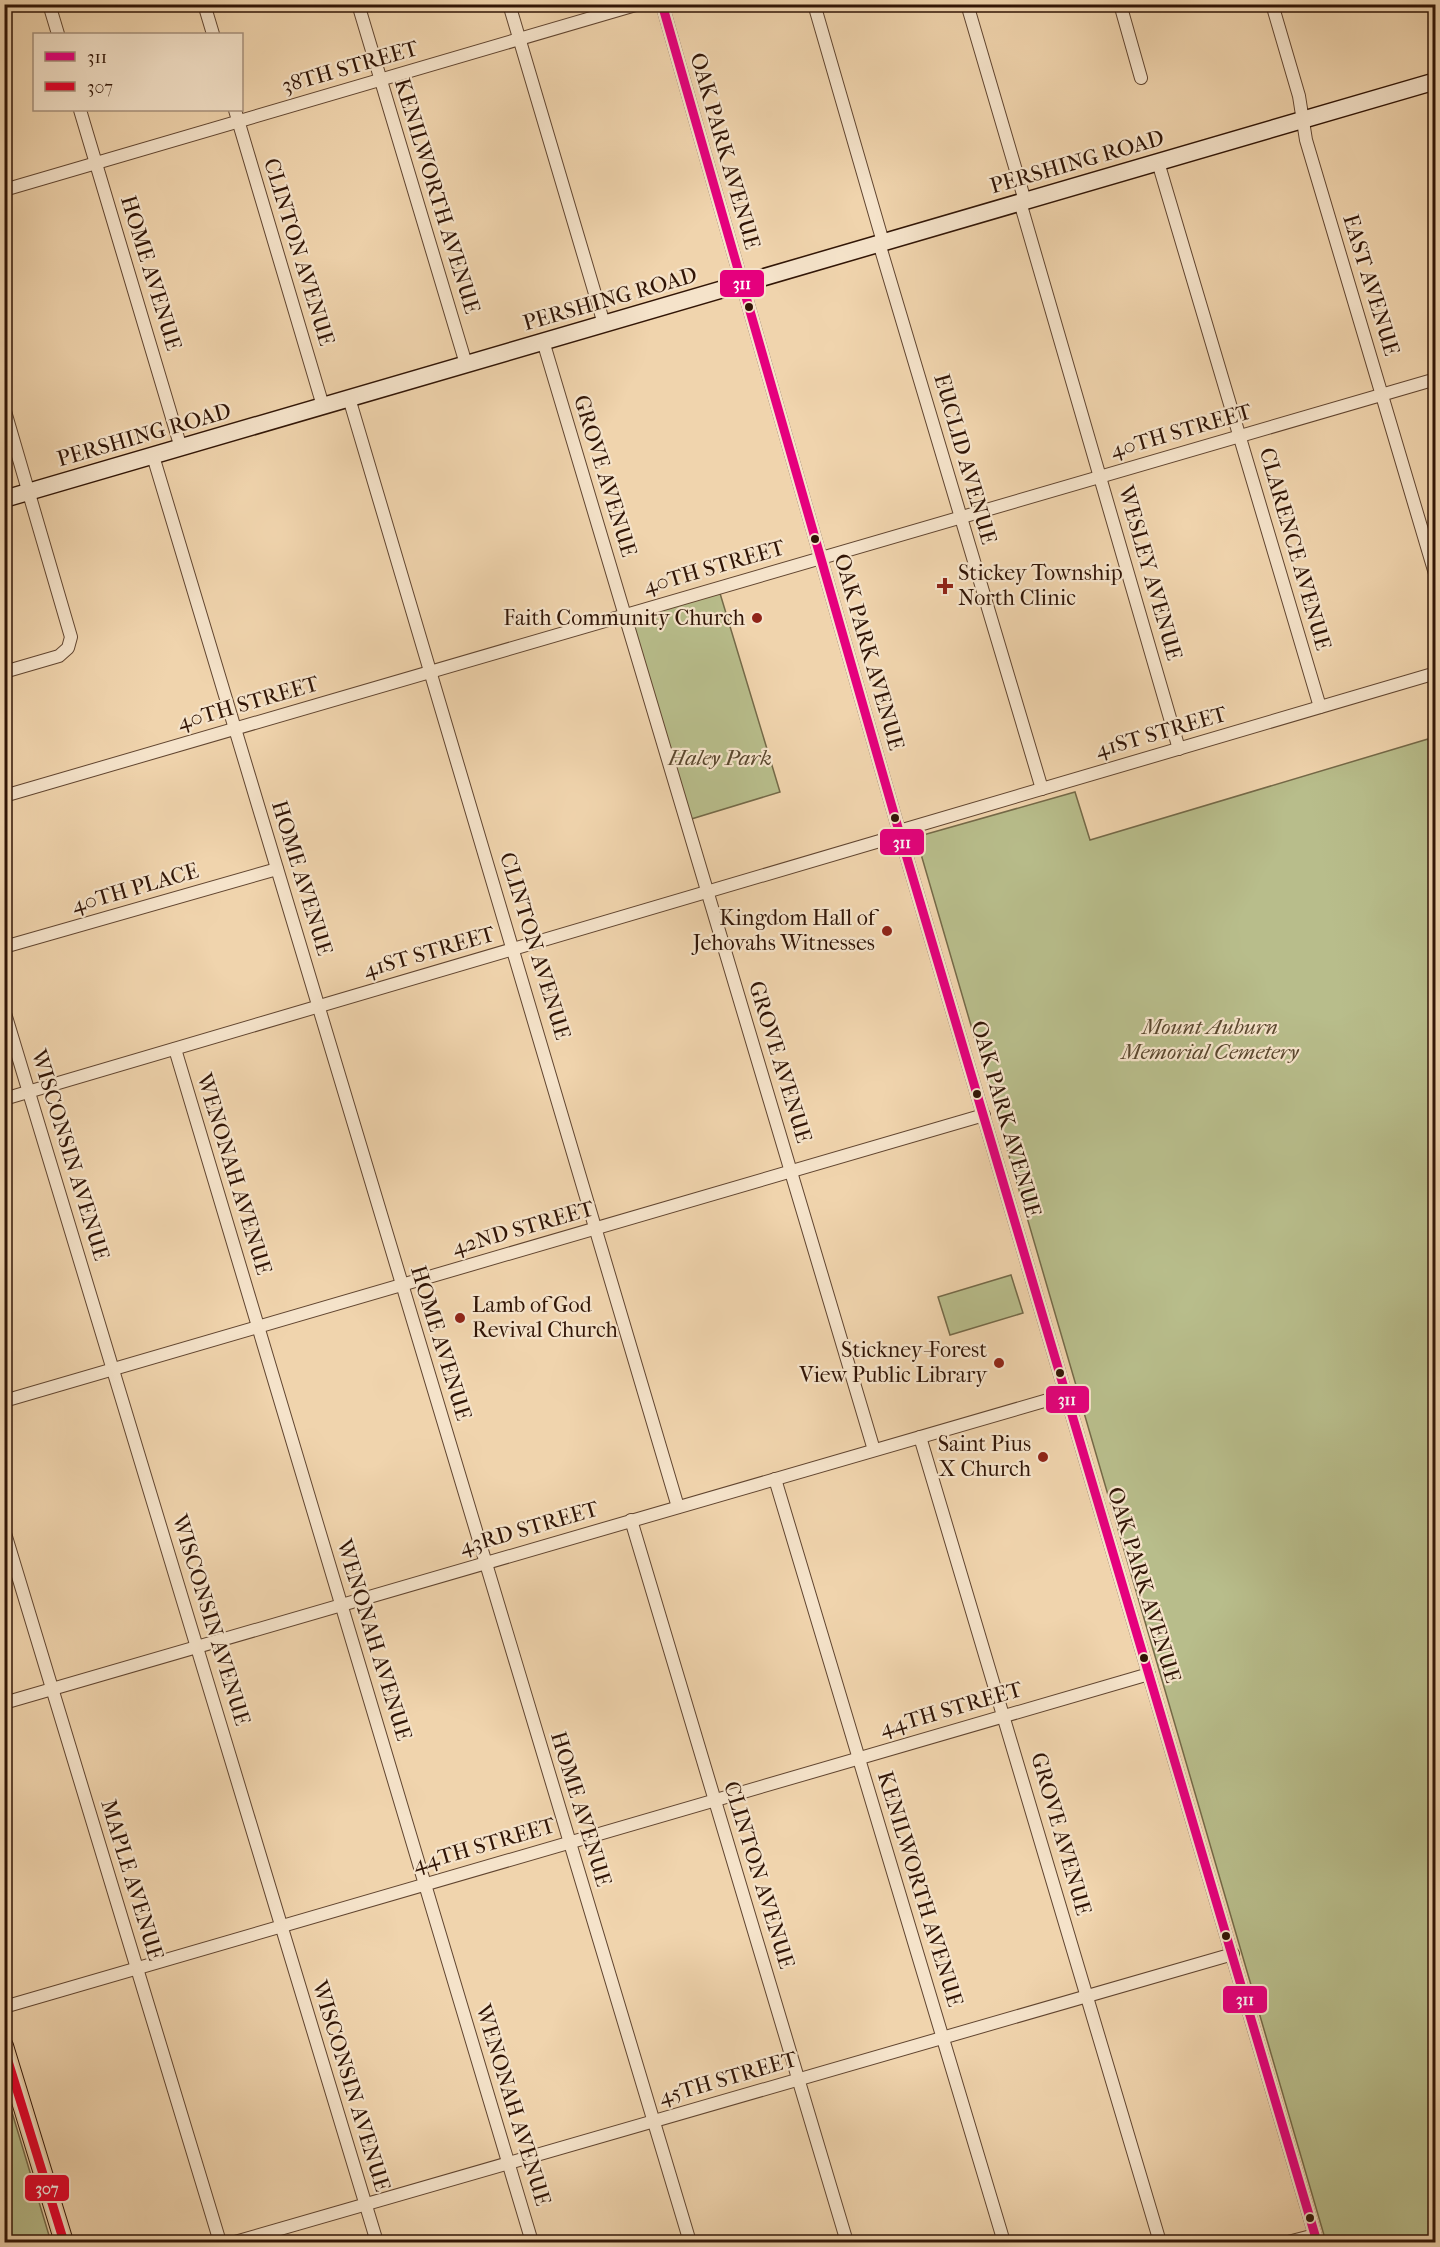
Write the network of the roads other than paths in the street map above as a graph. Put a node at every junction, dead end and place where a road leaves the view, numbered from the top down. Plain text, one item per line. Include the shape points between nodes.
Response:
1 (49, 4) edge
2 (204, 4) edge
3 (358, 4) edge
4 (509, 4) edge
5 (639, 4) edge
6 (662, 4) edge
7 (814, 4) edge
8 (967, 4) edge
9 (1120, 4) edge
10 (1272, 4) edge
11 (58, 33) edge
12 (213, 33) edge
13 (519, 40) junction
14 (1141, 78) dead end
15 (380, 80) junction
16 (1436, 81) edge
17 (80, 111) edge
18 (237, 116) edge
19 (1303, 119) junction
20 (1158, 162) junction
21 (96, 163) junction
22 (4, 190) edge
23 (1022, 202) junction
24 (881, 243) junction
25 (741, 284) junction
26 (604, 324) junction
27 (543, 341) junction
28 (466, 364) junction
29 (1436, 379) edge
30 (1381, 394) junction
31 (349, 398) junction
32 (323, 406) junction
33 (4, 408) edge
34 (1239, 436) junction
35 (181, 448) junction
36 (153, 456) junction
37 (1100, 477) junction
38 (29, 492) junction
39 (4, 499) edge
40 (960, 517) junction
41 (820, 558) junction
42 (1436, 577) edge
43 (625, 615) junction
44 (4, 672) edge
45 (431, 672) junction
46 (1436, 673) edge
47 (1320, 707) junction
48 (235, 729) junction
49 (1179, 749) junction
50 (1042, 789) junction
51 (4, 796) edge
52 (899, 833) junction
53 (277, 869) junction
54 (707, 892) junction
55 (4, 947) edge
56 (514, 949) junction
57 (318, 1006) junction
58 (4, 1010) edge
59 (175, 1049) junction
60 (29, 1092) junction
61 (4, 1099) edge
62 (984, 1115) junction
63 (791, 1172) junction
64 (596, 1228) junction
65 (402, 1285) junction
66 (258, 1327) junction
67 (113, 1370) junction
68 (1065, 1395) junction
69 (4, 1401) edge
70 (920, 1437) junction
71 (874, 1450) junction
72 (775, 1479) junction
73 (678, 1507) junction
74 (631, 1521) junction
75 (4, 1530) edge
76 (486, 1563) junction
77 (341, 1605) junction
78 (197, 1647) junction
79 (1149, 1674) junction
80 (52, 1689) junction
81 (4, 1703) edge
82 (1004, 1716) junction
83 (859, 1758) junction
84 (715, 1800) junction
85 (570, 1842) junction
86 (425, 1884) junction
87 (281, 1926) junction
88 (1233, 1954) junction
89 (137, 1968) junction
90 (1086, 1996) junction
91 (4, 2007) edge
92 (942, 2038) junction
93 (4, 2046) edge
94 (798, 2079) junction
95 (653, 2121) junction
96 (509, 2163) junction
97 (366, 2205) junction
98 (1316, 2239) edge
99 (64, 2242) edge
100 (220, 2242) edge
101 (235, 2242) edge
102 (377, 2242) edge
103 (532, 2242) edge
104 (690, 2242) edge
105 (847, 2242) edge
106 (1004, 2242) edge
107 (1160, 2242) edge
108 (1288, 2242) edge

1 - 11 street
2 - 12 street
3 - 15 street, KENILWORTH AVENUE
4 - 13 street
5 - 13 street, 38TH STREET
6 - 25 street, OAK PARK AVENUE
7 - 24 street, EUCLID AVENUE
8 - 23 street, WESLEY AVENUE
9 - 14 street
10 - 19 street, EAST AVENUE
13 - 15 street, 38TH STREET
13 - 26 street
15 - 18 street, 38TH STREET
15 - 28 street, KENILWORTH AVENUE
16 - 19 main road, PERSHING ROAD
17 - 21 street, HOME AVENUE
18 - 21 street, 38TH STREET
18 - 32 street, CLINTON AVENUE
19 - 20 main road, PERSHING ROAD
19 - 30 street, EAST AVENUE
20 - 23 main road, PERSHING ROAD
20 - 34 street, CLARENCE AVENUE
21 - 22 street, 38TH STREET
21 - 35 street, HOME AVENUE
23 - 24 main road, PERSHING ROAD
23 - 37 street, WESLEY AVENUE
24 - 25 main road, PERSHING ROAD
24 - 40 street, EUCLID AVENUE
25 - 26 main road, PERSHING ROAD
25 - 41 street, OAK PARK AVENUE
26 - 27 main road, PERSHING ROAD
27 - 28 main road, PERSHING ROAD
27 - 43 street, GROVE AVENUE
28 - 31 main road, PERSHING ROAD
29 - 30 street, 40TH STREET
30 - 34 street, 40TH STREET
30 - 42 street, EAST AVENUE
31 - 32 main road, PERSHING ROAD
31 - 45 street, CLINTON AVENUE
32 - 35 main road, PERSHING ROAD
33 - 38 street
34 - 37 street, 40TH STREET
34 - 47 street, CLARENCE AVENUE
35 - 36 main road, PERSHING ROAD
36 - 38 main road, PERSHING ROAD
36 - 48 street, HOME AVENUE
37 - 40 street, 40TH STREET
37 - 49 street, WESLEY AVENUE
38 - 39 main road, PERSHING ROAD
38 - 44 street via 71,637 68,648 59,656
40 - 41 street, 40TH STREET
40 - 50 street, EUCLID AVENUE
41 - 43 street, 40TH STREET
41 - 52 street, OAK PARK AVENUE
43 - 45 street, 40TH STREET
43 - 54 street, GROVE AVENUE
45 - 48 street, 40TH STREET
45 - 56 street, CLINTON AVENUE
46 - 47 street, 41ST STREET
47 - 49 street, 41ST STREET
48 - 51 street, 40TH STREET
48 - 53 street, HOME AVENUE
49 - 50 street, 41ST STREET
50 - 52 street, 41ST STREET
52 - 54 street, 41ST STREET
52 - 62 street, OAK PARK AVENUE
53 - 55 street, 40TH PLACE
53 - 57 street, HOME AVENUE
54 - 56 street, 41ST STREET
54 - 63 street, GROVE AVENUE
56 - 57 street, 41ST STREET
56 - 64 street, CLINTON AVENUE
57 - 59 street, 41ST STREET
57 - 65 street, HOME AVENUE
58 - 60 street, WISCONSIN AVENUE
59 - 60 street, 41ST STREET
59 - 66 street, WENONAH AVENUE
60 - 61 street, 41ST STREET
60 - 67 street, WISCONSIN AVENUE
62 - 63 street, 42ND STREET
62 - 68 street, OAK PARK AVENUE
63 - 64 street, 42ND STREET
63 - 71 street, GROVE AVENUE
64 - 65 street, 42ND STREET
64 - 73 street, CLINTON AVENUE
65 - 66 street, 42ND STREET
65 - 76 street, HOME AVENUE
66 - 67 street, 42ND STREET
66 - 77 street, WENONAH AVENUE
67 - 69 street, 42ND STREET
67 - 78 street, WISCONSIN AVENUE
68 - 70 street, 43RD STREET
68 - 79 street, OAK PARK AVENUE
70 - 71 street, 43RD STREET
70 - 82 street, GROVE AVENUE
71 - 72 street, 43RD STREET
72 - 73 street, 43RD STREET
72 - 83 street, KENILWORTH AVENUE
73 - 74 street, 43RD STREET
74 - 76 street, 43RD STREET
74 - 84 street, CLINTON AVENUE
75 - 80 street, MAPLE AVENUE
76 - 77 street, 43RD STREET
76 - 85 street, HOME AVENUE
77 - 78 street, 43RD STREET
77 - 86 street, WENONAH AVENUE
78 - 80 street, 43RD STREET
78 - 87 street, WISCONSIN AVENUE
79 - 82 street, 44TH STREET
79 - 88 street, OAK PARK AVENUE
80 - 81 street, 43RD STREET
80 - 89 street, MAPLE AVENUE
82 - 83 street, 44TH STREET
82 - 90 street, GROVE AVENUE
83 - 84 street, 44TH STREET
83 - 92 street, KENILWORTH AVENUE
84 - 85 street, 44TH STREET
84 - 94 street, CLINTON AVENUE
85 - 86 street, 44TH STREET
85 - 95 street, HOME AVENUE
86 - 87 street, 44TH STREET
86 - 96 street, WENONAH AVENUE
87 - 89 street, 44TH STREET
87 - 97 street, WISCONSIN AVENUE
88 - 90 street, 45TH STREET
88 - 98 street, OAK PARK AVENUE
89 - 91 street, 44TH STREET
89 - 100 street, MAPLE AVENUE
90 - 92 street, 45TH STREET
90 - 107 street, GROVE AVENUE
92 - 94 street, 45TH STREET
92 - 106 street, KENILWORTH AVENUE
93 - 99 main road
94 - 95 street, 45TH STREET
94 - 105 street, CLINTON AVENUE
95 - 96 street, 45TH STREET
95 - 104 street, HOME AVENUE
96 - 97 street, 45TH STREET
96 - 103 street, WENONAH AVENUE
97 - 101 street, 45TH STREET
97 - 102 street, WISCONSIN AVENUE
98 - 108 street

